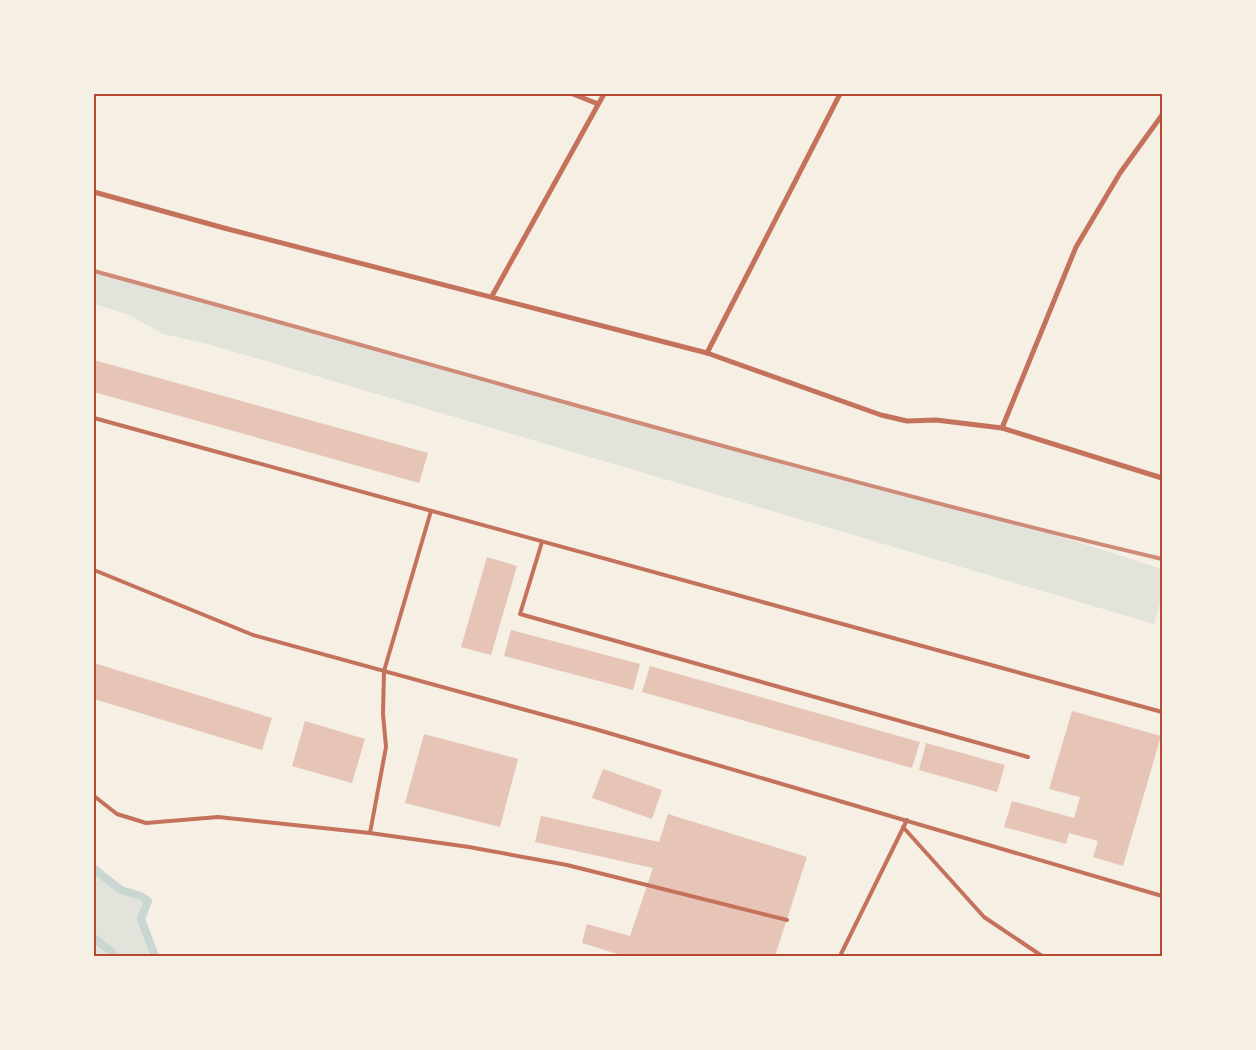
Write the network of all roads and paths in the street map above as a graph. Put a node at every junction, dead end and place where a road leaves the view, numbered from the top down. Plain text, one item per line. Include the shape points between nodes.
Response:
1 (573, 94) edge
2 (604, 94) edge
3 (840, 94) edge
4 (598, 104) junction
5 (1162, 115) edge
6 (94, 192) edge
7 (492, 296) junction
8 (707, 353) junction
9 (94, 418) edge
10 (1002, 428) junction
11 (1162, 478) edge
12 (431, 512) junction
13 (542, 542) junction
14 (94, 570) edge
15 (384, 671) junction
16 (1162, 712) edge
17 (1028, 757) dead end
18 (94, 796) edge
19 (907, 820) junction
20 (903, 827) junction
21 (370, 833) junction
22 (1162, 896) edge
23 (787, 920) dead end
24 (840, 956) edge
25 (1042, 956) edge

1 - 4 street
2 - 4 street
3 - 8 street
4 - 7 street
5 - 10 street via 1120,173 1076,247
6 - 7 street
7 - 8 street
8 - 10 street via 881,415 907,421 936,420
9 - 12 lane
10 - 11 street
12 - 13 lane
12 - 15 lane
13 - 16 lane
13 - 17 lane via 520,614
14 - 15 lane via 253,635
15 - 19 lane
15 - 21 lane via 386,747
18 - 21 lane via 117,814 146,823 218,817
19 - 20 lane
19 - 22 lane
20 - 24 lane
20 - 25 lane via 984,917
21 - 23 lane via 567,865

